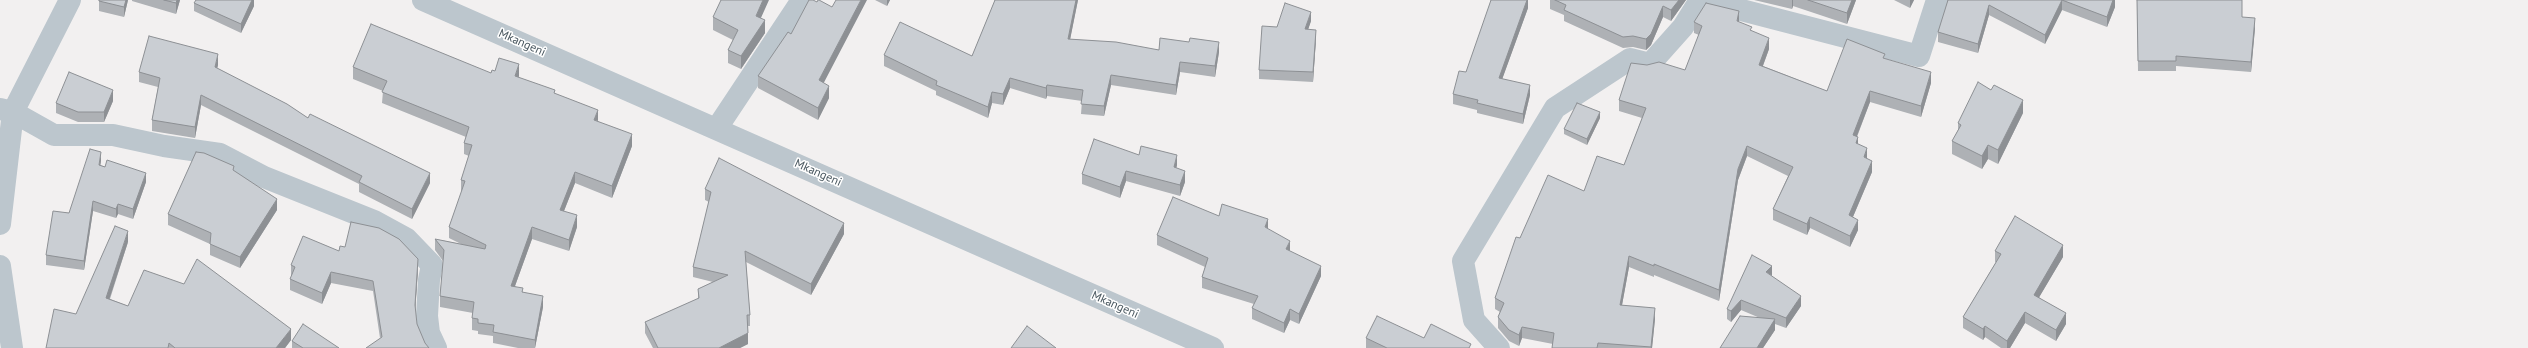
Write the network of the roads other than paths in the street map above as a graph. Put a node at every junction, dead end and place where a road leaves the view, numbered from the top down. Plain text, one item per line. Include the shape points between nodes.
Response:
1 (70, 0) edge
2 (423, 0) edge
3 (802, 0) edge
4 (1700, 0) edge
5 (1703, 0) edge
6 (1937, 0) edge
7 (6, 111) edge
8 (717, 128) junction
9 (0, 224) edge
10 (0, 266) edge
11 (12, 348) edge
12 (436, 348) edge
13 (1213, 348) edge
14 (1499, 348) edge

1 - 7 street
2 - 8 street, Mkangeni
3 - 8 street
4 - 14 street via 1683,27 1650,64 1630,59 1555,108 1463,261 1474,320
5 - 6 street via 1919,56
7 - 9 street
7 - 12 street via 54,134 113,135 220,154 264,177 374,221 407,239 432,265 427,316 429,333
8 - 13 street, Mkangeni
10 - 11 street

